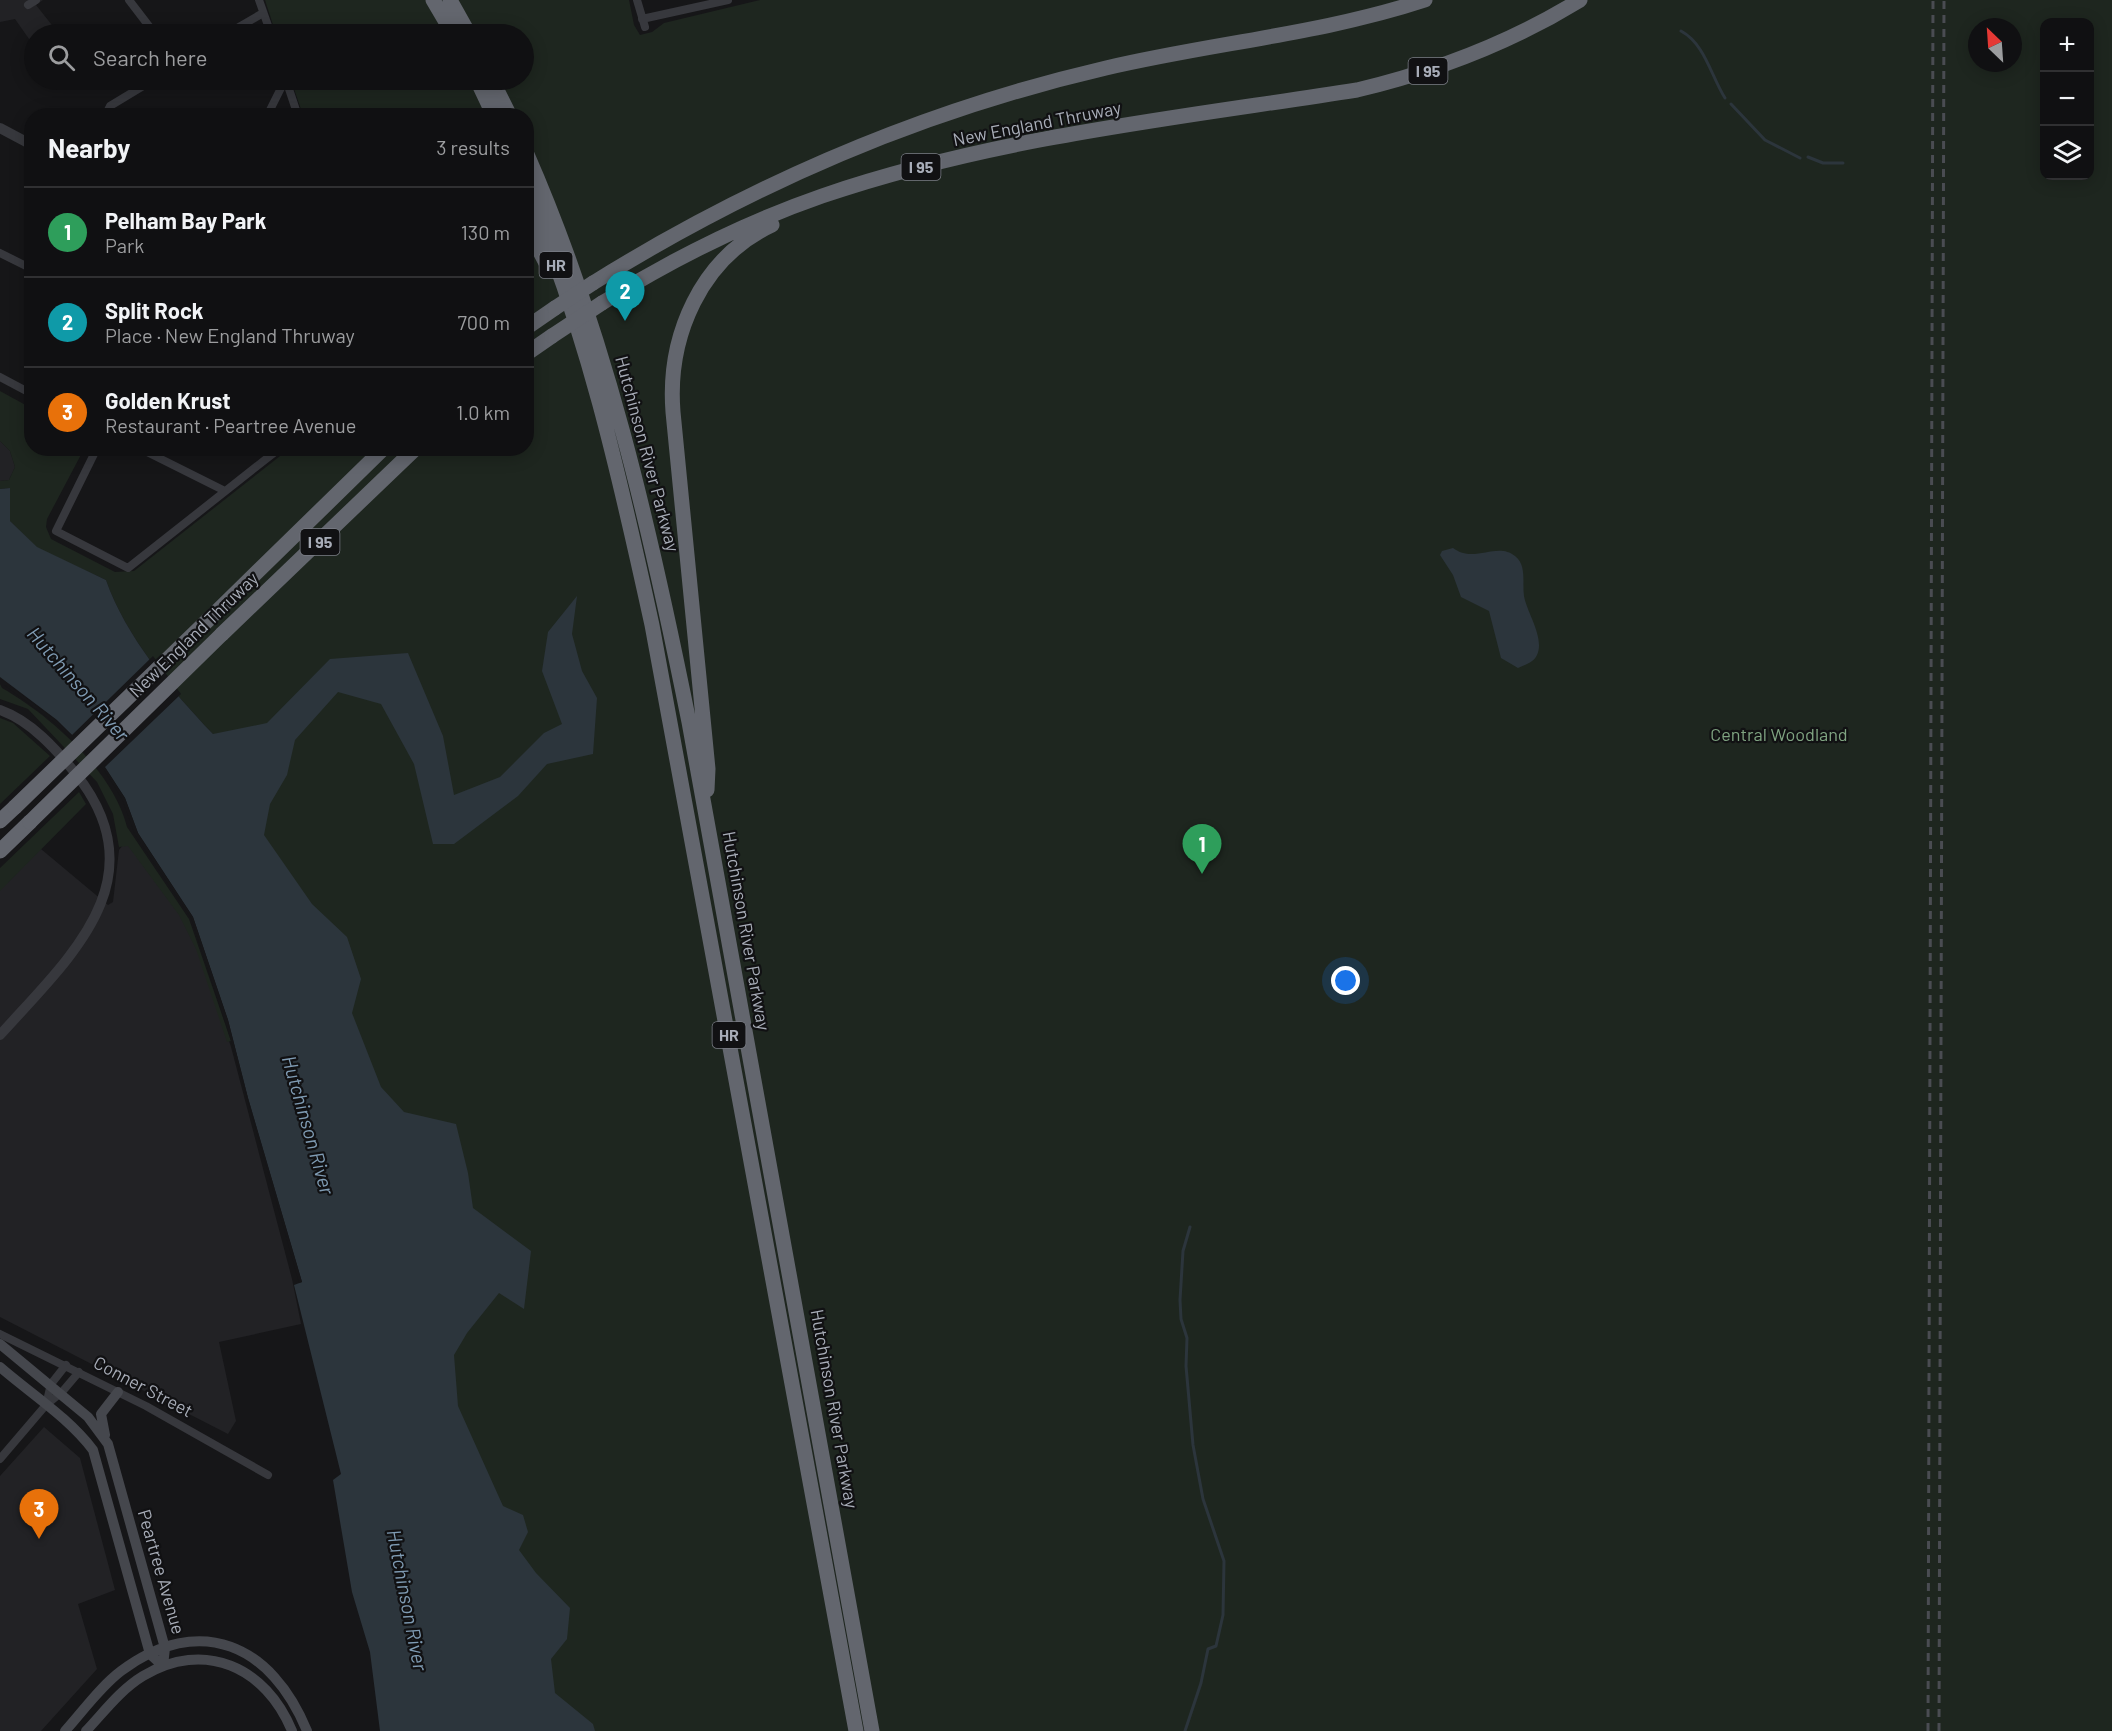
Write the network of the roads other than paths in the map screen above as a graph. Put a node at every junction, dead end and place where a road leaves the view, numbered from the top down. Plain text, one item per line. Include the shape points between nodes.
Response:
1 (129, 0) edge
2 (259, 0) edge
3 (434, 0) edge
4 (450, 0) edge
5 (638, 0) edge
6 (728, 0) edge
7 (1425, 0) edge
8 (1580, 0) edge
9 (263, 13) junction
10 (147, 24) edge
11 (244, 24) edge
12 (267, 24) edge
13 (447, 24) edge
14 (463, 24) edge
15 (136, 90) edge
16 (281, 90) edge
17 (289, 90) edge
18 (482, 90) edge
19 (497, 90) edge
20 (109, 108) edge
21 (271, 108) edge
22 (295, 108) edge
23 (490, 108) edge
24 (506, 108) edge
25 (0, 128) edge
26 (24, 141) edge
27 (534, 172) edge
28 (805, 202) junction
29 (534, 210) edge
30 (534, 241) edge
31 (0, 253) edge
32 (24, 265) edge
33 (573, 317) junction
34 (534, 322) edge
35 (534, 348) edge
36 (0, 377) edge
37 (24, 390) edge
38 (93, 456) edge
39 (155, 456) edge
40 (270, 456) edge
41 (376, 456) edge
42 (408, 456) edge
43 (225, 491) junction
44 (0, 710) edge
45 (705, 811) junction
46 (0, 821) edge
47 (0, 851) edge
48 (0, 1035) edge
49 (0, 1334) edge
50 (0, 1344) edge
51 (66, 1365) junction
52 (0, 1367) edge
53 (79, 1372) junction
54 (51, 1384) junction
55 (62, 1392) junction
56 (118, 1392) junction
57 (46, 1405) junction
58 (108, 1444) junction
59 (0, 1459) edge
60 (268, 1475) dead end
61 (165, 1648) junction
62 (150, 1654) junction
63 (164, 1666) junction
64 (65, 1731) edge
65 (86, 1731) edge
66 (292, 1731) edge
67 (306, 1731) edge
68 (856, 1731) edge
69 (872, 1731) edge

1 - 10 street
2 - 9 street
3 - 13 highway
4 - 14 highway
5 - 6 street via 644,23
7 - 34 highway, New England Thruway / I 95, bridge via 1350,22 1201,47 1102,69 930,119 772,183 702,218
8 - 28 highway, New England Thruway / I 95 via 1491,47 1392,81 1017,146 917,168
9 - 11 street
9 - 12 street
15 - 20 street
16 - 21 street
17 - 22 street
18 - 23 highway
19 - 24 highway
25 - 26 street
27 - 45 highway, Hutchinson River Parkway / HR via 572,266 611,387 662,592
28 - 35 highway, New England Thruway / I 95, bridge via 715,240 602,303
28 - 45 highway via 745,241 717,267 687,314 673,363 673,412 708,769
29 - 33 highway, Hutchinson River Parkway / HR
30 - 33 highway
31 - 32 street
33 - 68 highway, Hutchinson River Parkway / HR via 620,488 661,668
36 - 37 street
38 - 43 street via 56,531 128,568
39 - 43 street
40 - 43 street
41 - 46 highway, New England Thruway / I 95, bridge
42 - 47 highway, New England Thruway / I 95, bridge
44 - 48 street via 44,739 91,793 103,822 108,873 104,898 86,936
45 - 69 highway, Hutchinson River Parkway / HR
49 - 51 street, Conner Street
50 - 54 main road
51 - 53 street, Conner Street
51 - 54 street
52 - 57 main road
53 - 55 street
53 - 56 street, Conner Street
54 - 55 main road
54 - 57 street
55 - 57 street
55 - 58 main road, Peartree Avenue
56 - 58 main road via 101,1414
56 - 60 street, Conner Street
57 - 59 street
57 - 62 main road, Peartree Avenue via 83,1437 98,1462
58 - 61 main road, Peartree Avenue
61 - 62 main road
61 - 63 main road, Peartree Avenue
61 - 67 main road via 196,1641 249,1655 284,1686
62 - 63 main road, Peartree Avenue
62 - 64 main road via 120,1672
63 - 65 main road via 128,1687
63 - 66 main road via 184,1660 207,1660 240,1669 275,1699

